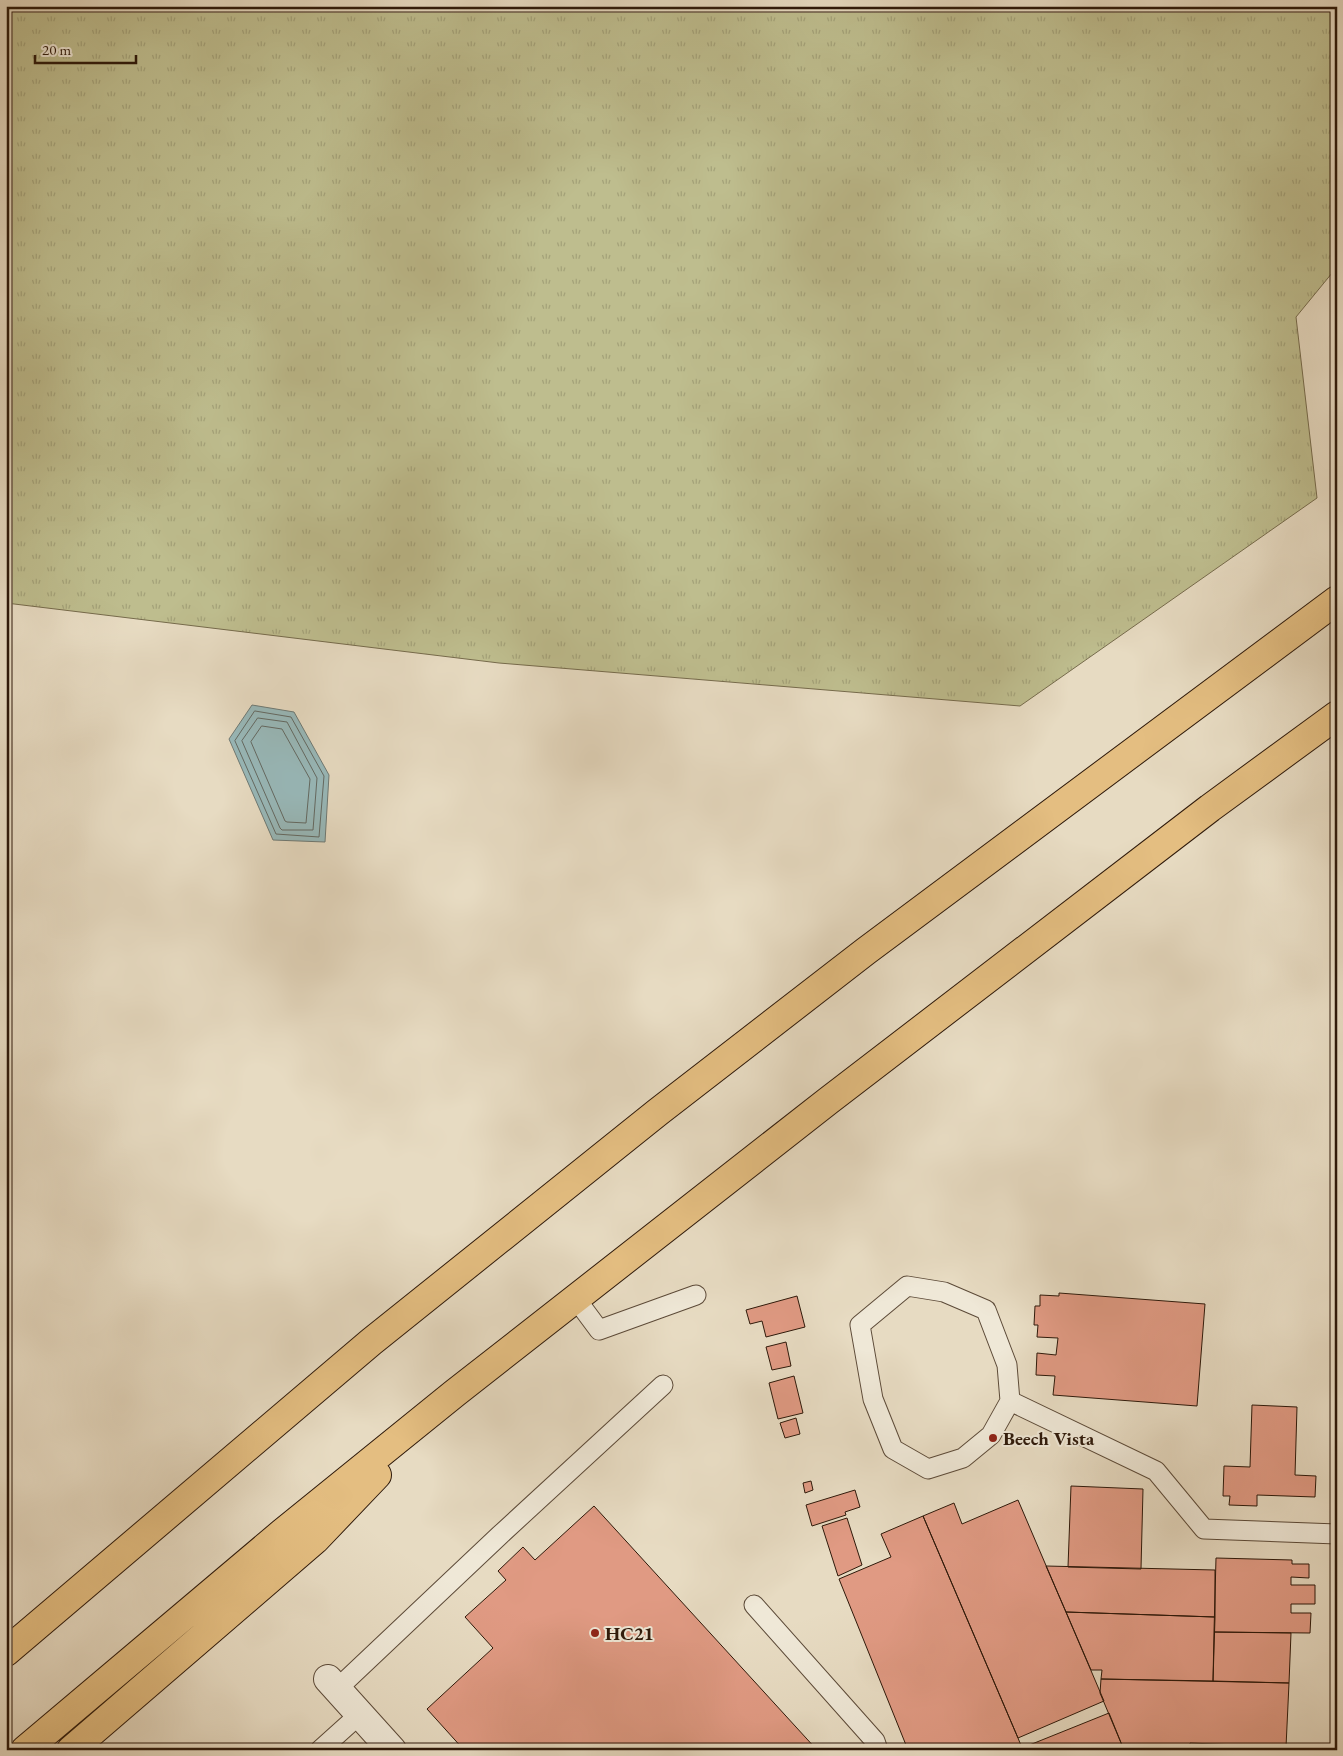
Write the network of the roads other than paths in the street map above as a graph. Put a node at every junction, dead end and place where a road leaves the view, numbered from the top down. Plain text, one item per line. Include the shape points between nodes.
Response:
1 (1337, 600) edge
2 (1337, 716) edge
3 (696, 1295) dead end
4 (576, 1299) junction
5 (663, 1385) dead end
6 (456, 1393) junction
7 (1010, 1401) junction
8 (1337, 1534) edge
9 (754, 1606) dead end
10 (6, 1652) edge
11 (332, 1684) joint
12 (360, 1714) junction
13 (24, 1750) edge
14 (71, 1750) edge
15 (320, 1750) edge
16 (392, 1750) edge
17 (878, 1750) edge

1 - 10 highway via 650,1118 371,1342
2 - 4 highway via 1210,808
3 - 4 lane via 598,1330
4 - 6 highway
5 - 11 lane
6 - 13 highway via 282,1533
6 - 14 highway via 315,1540
7 - 7 lane via 1007,1365 986,1310 944,1292 907,1286 860,1326 872,1399 893,1449 928,1469 963,1458 991,1435
7 - 8 lane via 1156,1471 1204,1529
9 - 17 lane via 876,1741
11 - 12 street
12 - 15 lane
12 - 16 street

